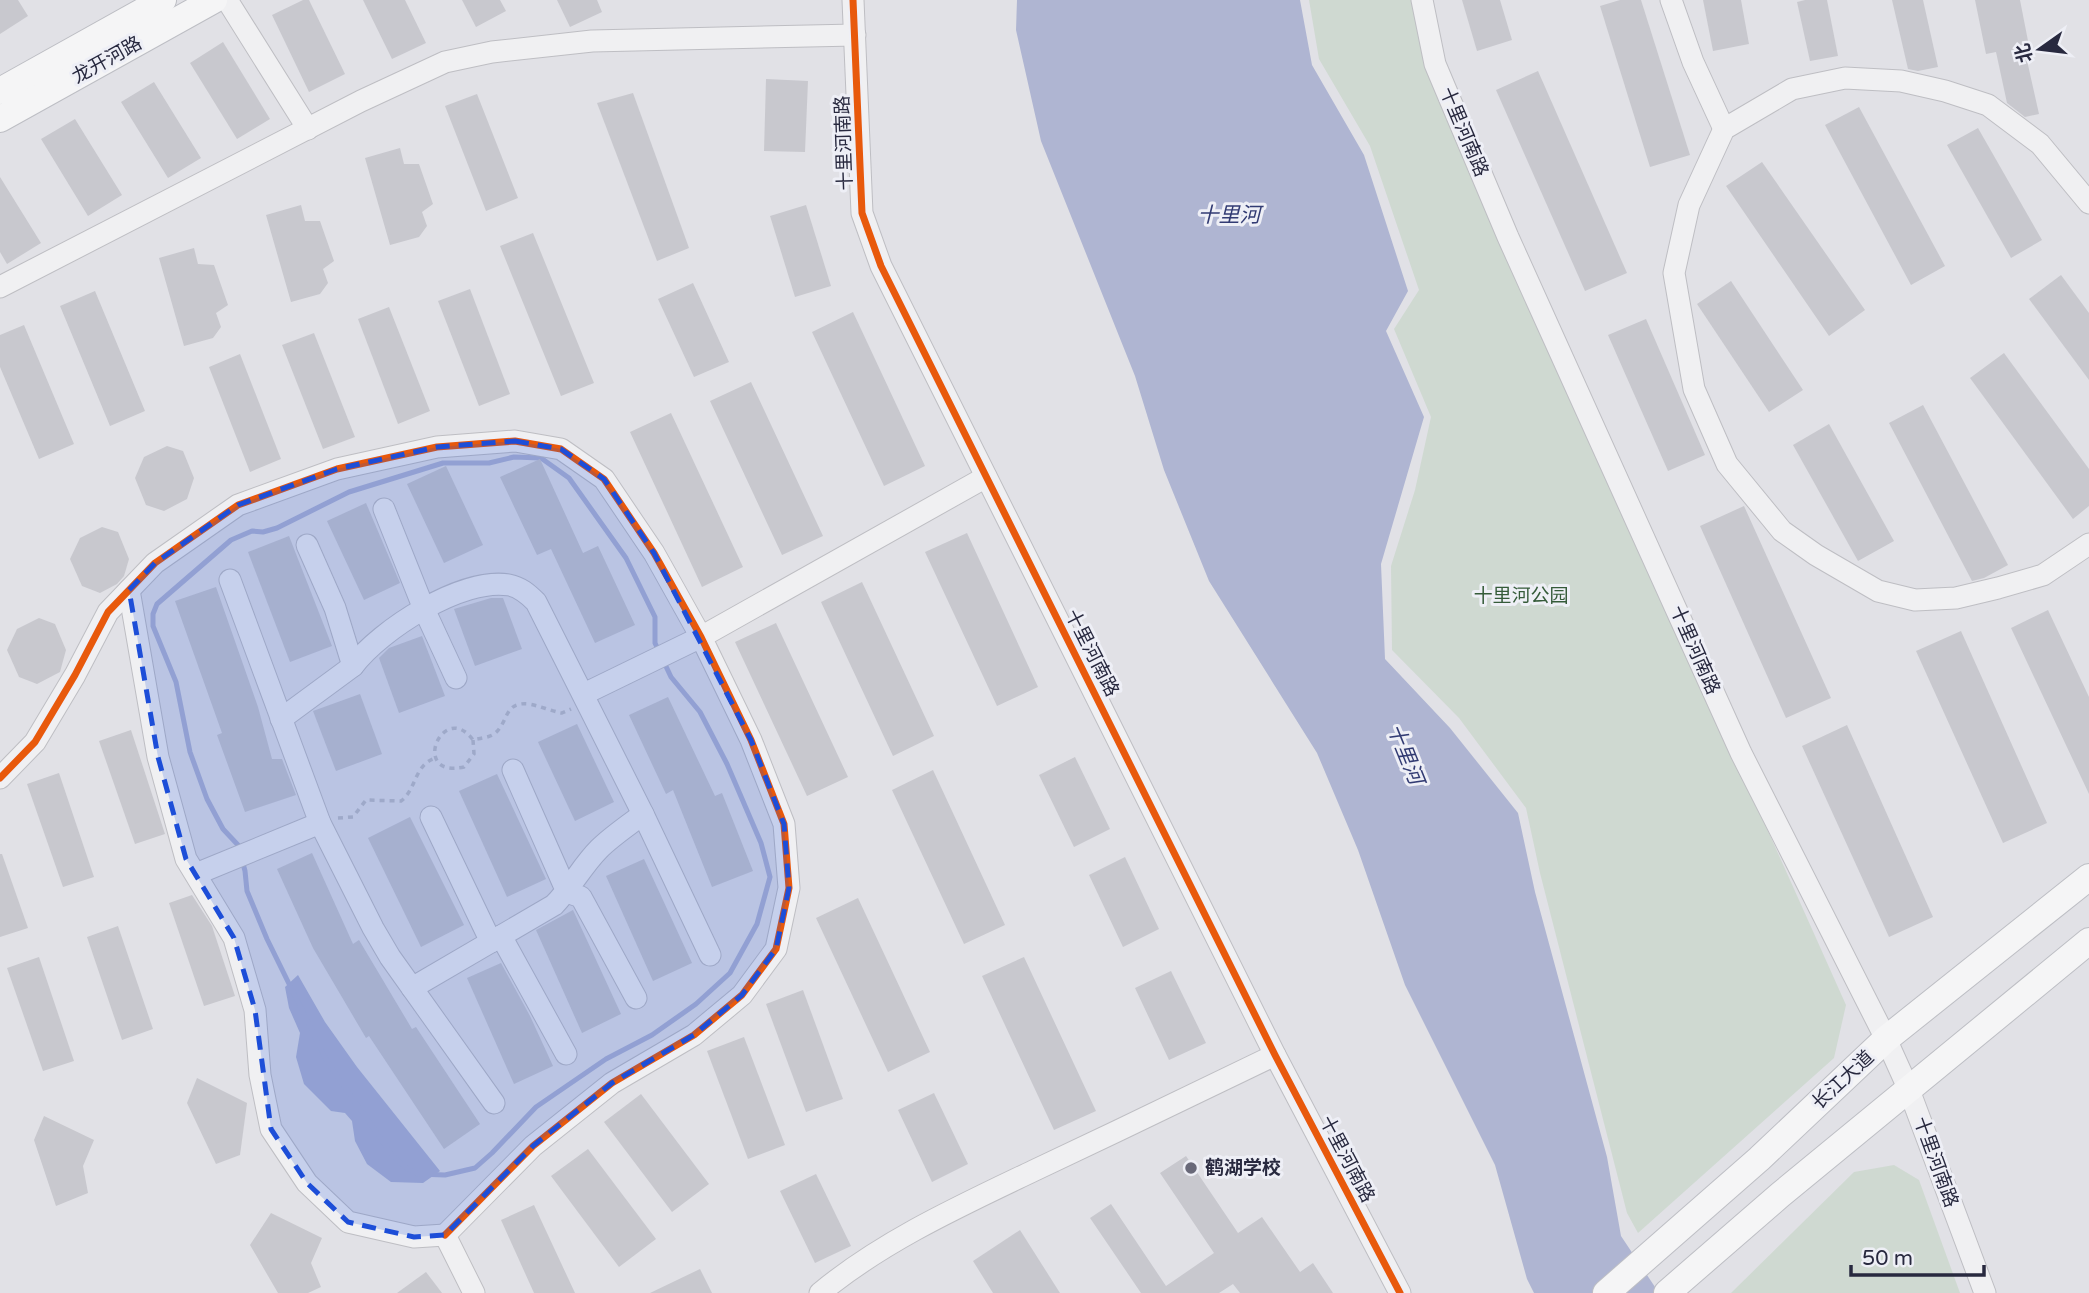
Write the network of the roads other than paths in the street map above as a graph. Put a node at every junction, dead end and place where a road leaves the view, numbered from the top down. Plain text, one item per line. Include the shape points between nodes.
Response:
1 (163, 0) edge
2 (214, 0) edge
3 (226, 0) edge
4 (853, 0) edge
5 (1422, 0) edge
6 (1671, 0) edge
7 (855, 35) junction
8 (0, 91) edge
9 (0, 119) edge
10 (1724, 128) junction
11 (308, 129) junction
12 (2089, 203) edge
13 (0, 287) edge
14 (986, 477) junction
15 (384, 509) dead end
16 (2089, 544) edge
17 (307, 545) dead end
18 (230, 580) dead end
19 (129, 590) junction
20 (424, 609) junction
21 (701, 637) junction
22 (353, 666) junction
23 (456, 678) dead end
24 (584, 694) junction
25 (281, 719) junction
26 (513, 770) dead end
27 (0, 778) edge
28 (643, 814) junction
29 (431, 817) dead end
30 (320, 823) junction
31 (195, 874) junction
32 (2089, 877) edge
33 (567, 892) junction
34 (496, 939) junction
35 (2089, 941) edge
36 (710, 956) dead end
37 (412, 988) junction
38 (636, 998) dead end
39 (1886, 1039) junction
40 (566, 1054) dead end
41 (1275, 1055) junction
42 (1909, 1090) junction
43 (494, 1103) dead end
44 (445, 1235) junction
45 (474, 1293) edge
46 (820, 1293) edge
47 (1400, 1293) edge
48 (1606, 1293) edge
49 (1667, 1293) edge
50 (1984, 1293) edge

1 - 8 main road, 龙开河路
2 - 9 main road, 龙开河路
3 - 11 street
4 - 7 street, 十里河南路
5 - 39 street, 十里河南路 via 1435,64 1514,249 1741,753
6 - 10 street
7 - 11 street via 592,41 492,52 445,62
7 - 14 street, 十里河南路 via 862,213 881,266
10 - 12 street via 1792,89 1845,78 1901,80 1988,105 2040,144
10 - 16 street via 1689,205 1674,273 1694,389 1727,464 1782,531 1878,591 1915,600 1956,598 2043,575
11 - 13 street
14 - 21 street
14 - 41 street, 十里河南路
15 - 20 street
17 - 22 street via 335,608
18 - 25 street
19 - 21 street via 155,563 238,505 337,469 437,447 515,441 561,449 604,480 654,553
19 - 27 street via 108,612 35,742
19 - 31 street via 158,757 186,859
20 - 22 street via 389,630
20 - 23 street
20 - 24 street via 490,584 524,590 536,602
21 - 24 street
21 - 44 street via 751,740 784,824 789,887 776,949 741,995 694,1035 612,1083 533,1146
22 - 25 street
24 - 28 street
25 - 30 street
26 - 33 street
28 - 33 street via 600,848
28 - 36 street
29 - 34 street
30 - 31 street
30 - 37 street via 373,928
31 - 44 street via 234,938 256,1010 260,1075 271,1129 307,1183 348,1222 414,1237
32 - 39 main road, 长江大道
33 - 34 street via 554,905
33 - 38 street via 581,897
34 - 37 street
34 - 40 street
35 - 42 main road
37 - 43 street
39 - 42 street, 十里河南路
39 - 48 main road, 长江大道 via 1759,1159
41 - 46 street via 902,1237
41 - 47 street, 十里河南路
42 - 49 main road
42 - 50 street, 十里河南路
44 - 45 street

